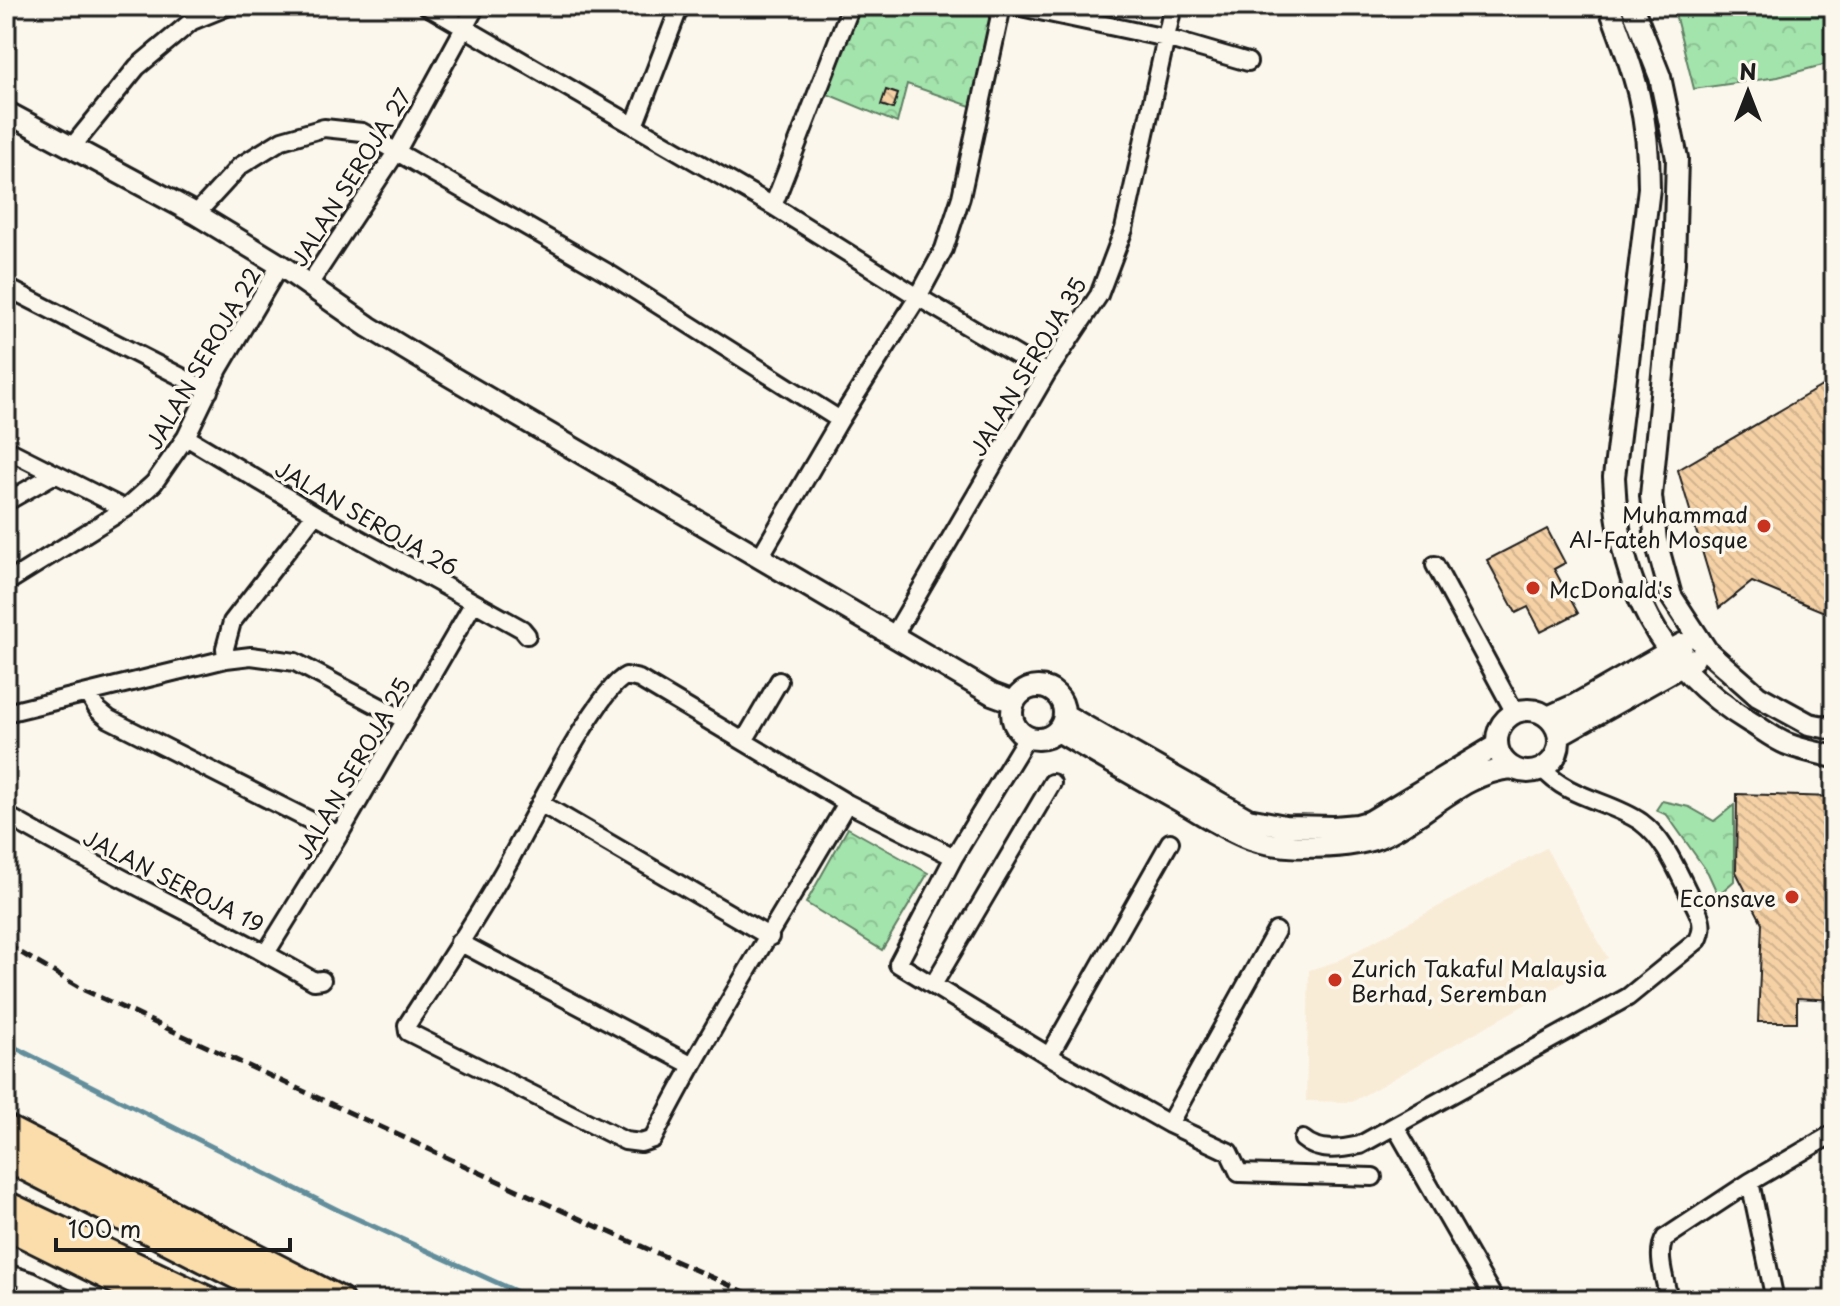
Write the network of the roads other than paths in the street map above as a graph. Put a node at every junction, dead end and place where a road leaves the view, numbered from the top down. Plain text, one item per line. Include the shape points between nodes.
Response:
1 (229, 6) edge
2 (427, 6) edge
3 (476, 6) edge
4 (680, 6) edge
5 (851, 6) edge
6 (1002, 6) edge
7 (1016, 6) edge
8 (1173, 6) edge
9 (1609, 6) edge
10 (1632, 6) edge
11 (463, 27) junction
12 (1166, 38) junction
13 (1248, 62) dead end
14 (6, 112) edge
15 (634, 126) junction
16 (72, 147) junction
17 (397, 151) junction
18 (773, 206) junction
19 (196, 214) junction
20 (280, 265) junction
21 (308, 286) junction
22 (6, 287) edge
23 (918, 297) junction
24 (1047, 373) junction
25 (209, 391) junction
26 (840, 420) junction
27 (186, 437) junction
28 (6, 449) edge
29 (55, 474) junction
30 (6, 502) edge
31 (125, 509) junction
32 (315, 514) junction
33 (760, 557) junction
34 (1435, 565) dead end
35 (6, 583) edge
36 (473, 604) junction
37 (527, 635) dead end
38 (893, 637) junction
39 (1701, 644) junction
40 (1676, 658) junction
41 (226, 659) junction
42 (779, 681) dead end
43 (88, 693) junction
44 (1014, 702) junction
45 (6, 713) edge
46 (1515, 713) junction
47 (405, 720) junction
48 (1062, 723) junction
49 (1554, 726) junction
50 (1834, 729) edge
51 (1027, 737) junction
52 (744, 741) junction
53 (1497, 745) junction
54 (1834, 757) edge
55 (1512, 768) junction
56 (1543, 769) junction
57 (1052, 783) dead end
58 (540, 803) junction
59 (847, 803) junction
60 (6, 815) edge
61 (339, 835) junction
62 (1170, 842) dead end
63 (954, 857) junction
64 (1276, 931) dead end
65 (770, 937) junction
66 (459, 942) junction
67 (266, 953) junction
68 (322, 980) dead end
69 (933, 985) junction
70 (1049, 1056) junction
71 (691, 1065) junction
72 (1169, 1124) junction
73 (1395, 1126) junction
74 (6, 1129) edge
75 (1834, 1133) edge
76 (1303, 1139) dead end
77 (6, 1157) edge
78 (1373, 1177) dead end
79 (1750, 1182) junction
80 (6, 1205) edge
81 (6, 1225) edge
82 (6, 1273) edge
83 (31, 1281) junction
84 (22, 1300) edge
85 (69, 1300) edge
86 (156, 1300) edge
87 (207, 1300) edge
88 (285, 1300) edge
89 (339, 1300) edge
90 (1495, 1300) edge
91 (1669, 1300) edge
92 (1775, 1300) edge

1 - 16 street via 192,21 137,67
2 - 11 street
3 - 11 street, JALAN SEROJA 27
4 - 15 street
5 - 18 street
6 - 23 street via 954,224
7 - 12 street
8 - 12 street, JALAN SEROJA 35
9 - 40 street via 1644,109 1649,145 1649,188 1614,477 1616,514 1624,561 1638,599
10 - 39 street via 1660,77 1677,158 1674,263 1651,496 1671,596
11 - 15 street
11 - 17 street, JALAN SEROJA 27
12 - 13 street
12 - 24 street, JALAN SEROJA 35 via 1124,229 1099,295
14 - 16 street
15 - 18 street
16 - 19 street
17 - 19 street via 362,132 324,128 282,140 240,166
17 - 21 street, JALAN SEROJA 27
17 - 26 street via 608,273
18 - 23 street
19 - 20 street
20 - 21 street
20 - 25 street, JALAN SEROJA 22
21 - 33 street
22 - 25 street
23 - 24 street
23 - 26 street
24 - 38 street, JALAN SEROJA 35
25 - 27 street, JALAN SEROJA 22
26 - 33 street
27 - 31 street, JALAN SEROJA 22 via 154,483
27 - 32 street, JALAN SEROJA 26
28 - 29 street
29 - 30 street
29 - 31 street
31 - 35 street, JALAN SEROJA 22
32 - 36 street, JALAN SEROJA 26
32 - 41 street via 232,622
33 - 38 street
34 - 46 street
36 - 37 street, JALAN SEROJA 26
36 - 47 street, JALAN SEROJA 25
38 - 44 street
39 - 40 street
39 - 50 street via 1758,696 1809,724
40 - 49 street
40 - 54 street via 1720,704 1785,744
41 - 43 street
41 - 47 street via 273,657 295,662
42 - 52 street
43 - 45 street
43 - 61 street via 109,719
44 - 48 street via 1025,690 1049,688 1061,699
44 - 51 street via 1012,718
46 - 49 street via 1532,710
46 - 53 street via 1501,726
47 - 61 street, JALAN SEROJA 25
48 - 51 street via 1043,739
48 - 53 street via 1248,819 1285,826 1371,821
48 - 55 street via 1219,823 1249,838 1284,845 1372,841 1484,773
49 - 56 street via 1557,754
51 - 63 street
52 - 58 street via 626,676 615,682
52 - 59 street
53 - 55 street
55 - 56 street
56 - 73 street via 1557,782 1639,821 1656,836 1701,916 1702,933 1628,997
57 - 69 street
58 - 65 street
58 - 66 street
59 - 63 street
59 - 65 street
60 - 67 street, JALAN SEROJA 19
61 - 67 street, JALAN SEROJA 25
62 - 70 street
63 - 69 street via 898,964
64 - 72 street
65 - 71 street
66 - 71 street
66 - 71 street via 407,1025 410,1034 633,1143 653,1139
67 - 68 street, JALAN SEROJA 19 via 314,981
69 - 70 street
70 - 72 street
72 - 78 street via 1229,1152 1239,1173
73 - 76 street via 1346,1148 1324,1149
73 - 90 street
74 - 89 highway
75 - 79 street
77 - 88 highway
79 - 91 street via 1662,1242
79 - 92 street
80 - 87 highway
81 - 86 highway
82 - 83 street
83 - 84 street
83 - 85 street

